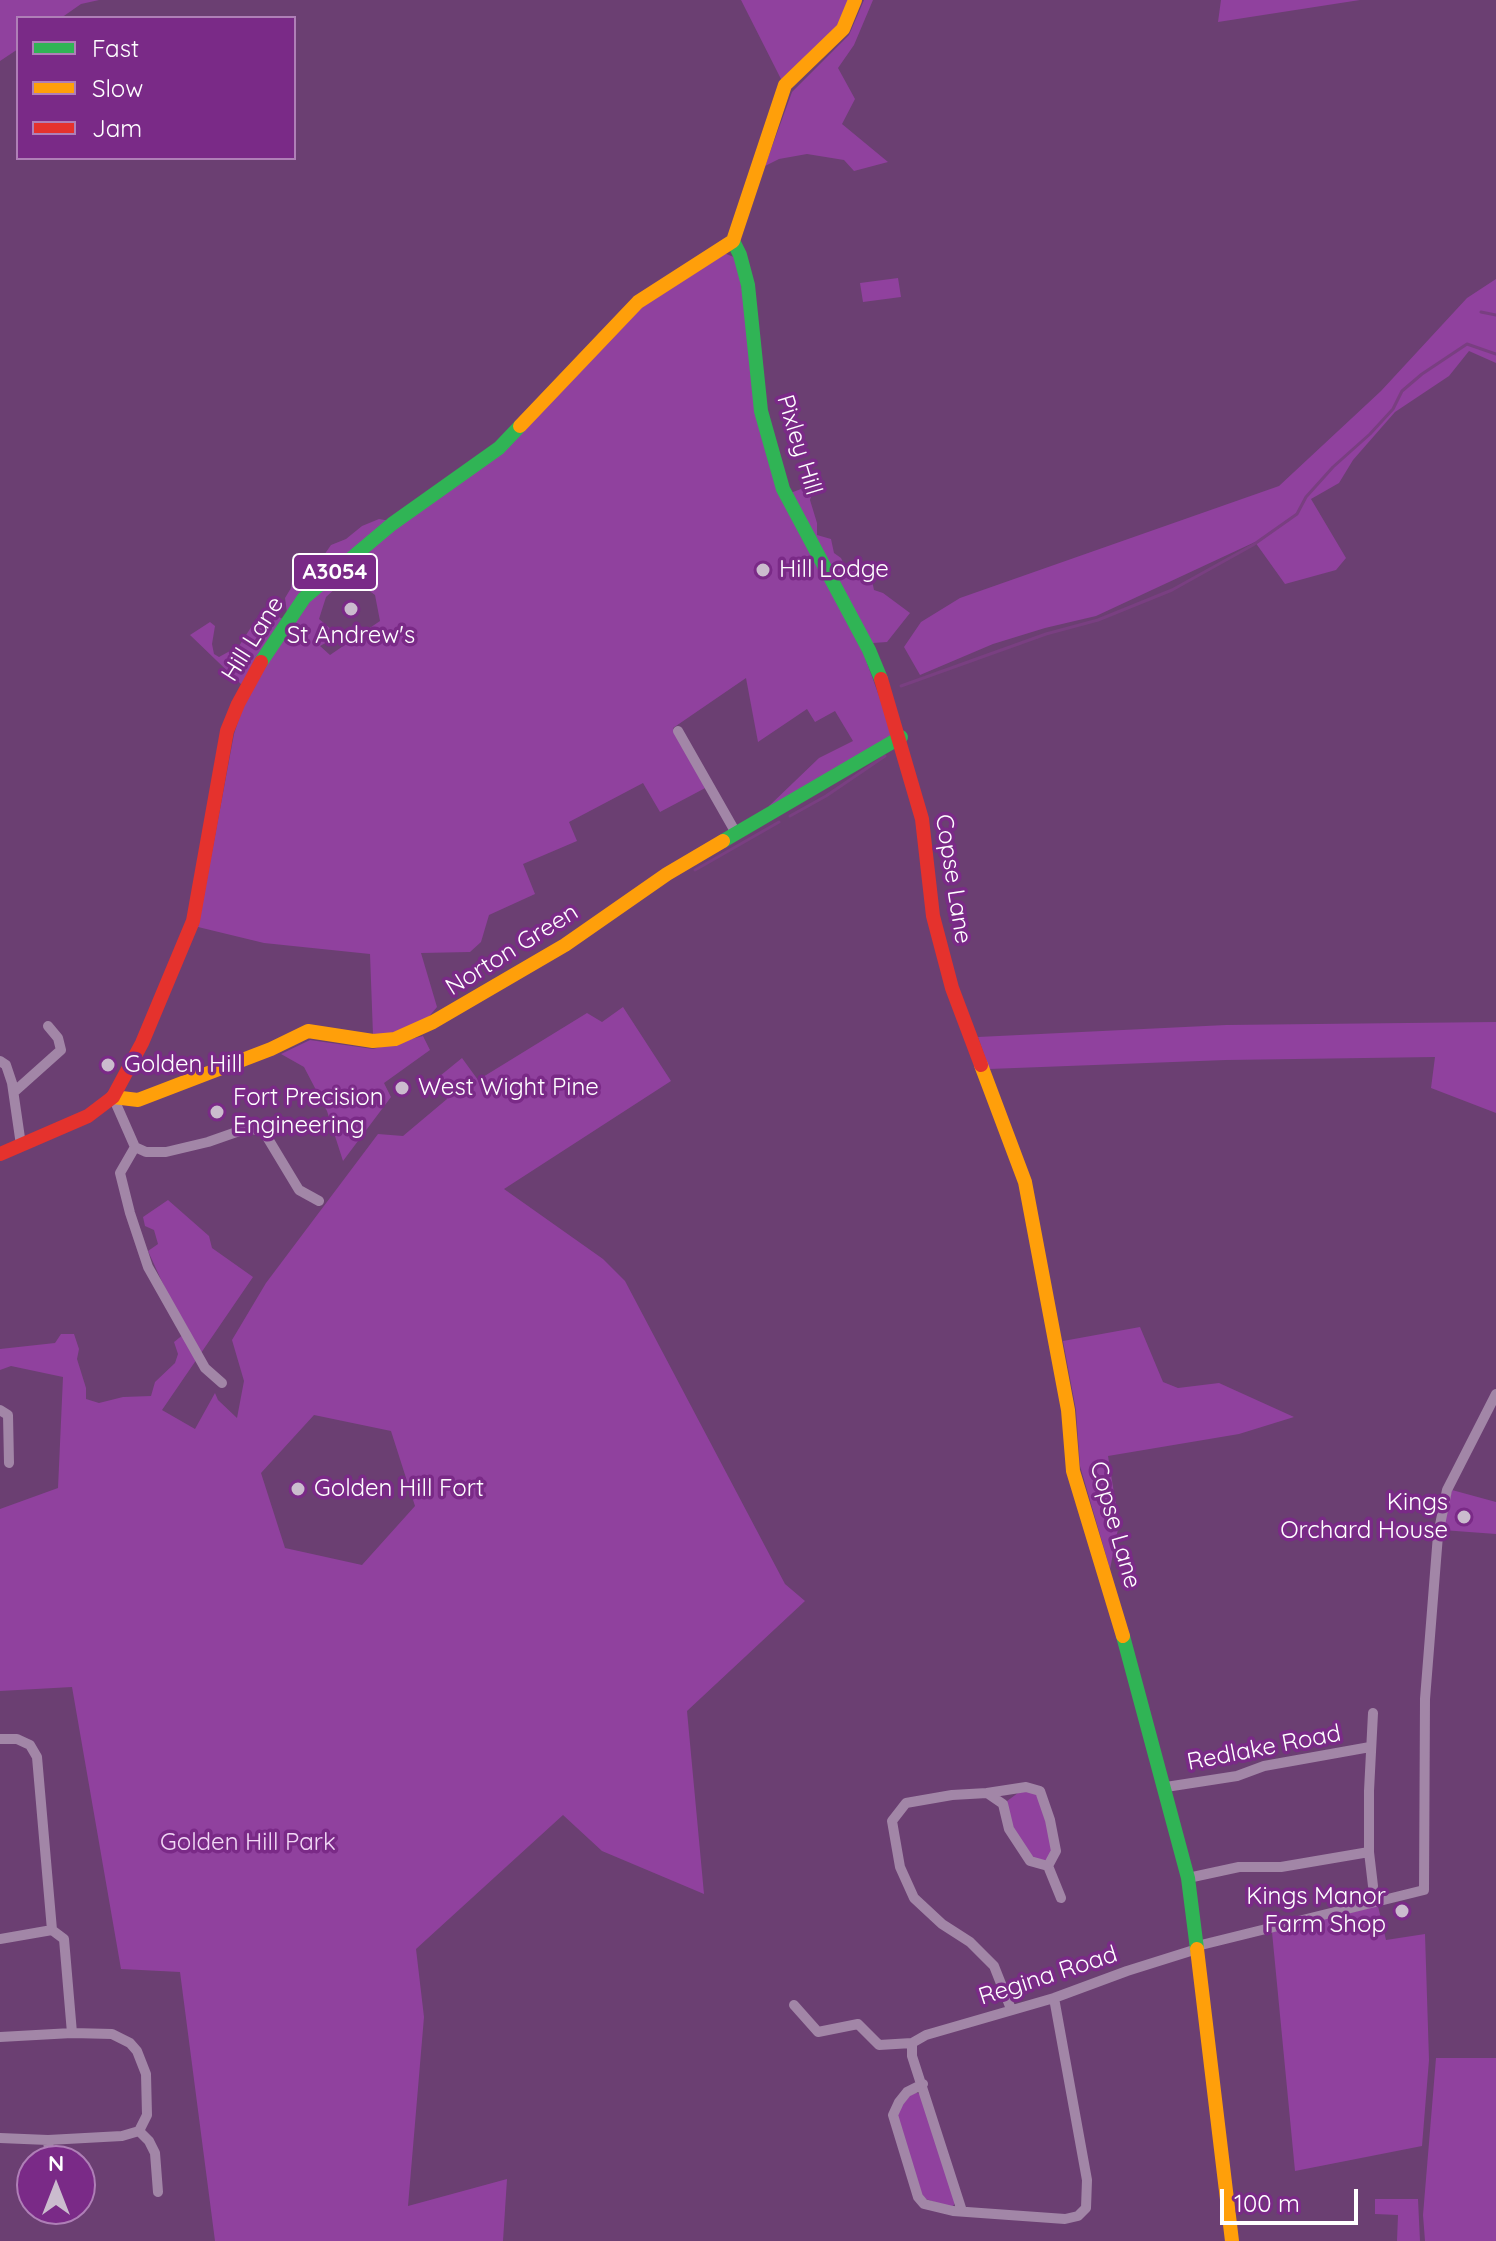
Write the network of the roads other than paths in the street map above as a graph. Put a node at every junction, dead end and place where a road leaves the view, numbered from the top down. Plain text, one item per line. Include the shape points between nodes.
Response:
1 (855, 0) edge
2 (733, 241) junction
3 (678, 731) dead end
4 (901, 737) junction
5 (736, 833) junction
6 (48, 1026) dead end
7 (0, 1061) edge
8 (14, 1092) junction
9 (113, 1097) junction
10 (21, 1145) junction
11 (135, 1147) junction
12 (0, 1154) edge
13 (319, 1201) dead end
14 (222, 1383) dead end
15 (1496, 1394) edge
16 (0, 1410) edge
17 (9, 1463) dead end
18 (1373, 1713) dead end
19 (0, 1739) edge
20 (1370, 1747) junction
21 (1166, 1787) junction
22 (987, 1793) junction
23 (1369, 1852) junction
24 (1048, 1866) junction
25 (1188, 1878) junction
26 (1373, 1886) dead end
27 (1061, 1898) dead end
28 (52, 1930) junction
29 (0, 1939) edge
30 (1197, 1947) junction
31 (1054, 1998) junction
32 (794, 2005) dead end
33 (1011, 2009) junction
34 (818, 2032) junction
35 (72, 2033) junction
36 (0, 2037) edge
37 (912, 2043) junction
38 (817, 2044) dead end
39 (923, 2084) junction
40 (139, 2131) junction
41 (0, 2138) edge
42 (48, 2140) junction
43 (48, 2145) edge
44 (158, 2192) dead end
45 (962, 2211) junction
46 (1232, 2241) edge

1 - 2 street via 843,29 785,85
2 - 4 street, Pixley Hill via 748,285 761,411 783,489 869,650
2 - 9 street, Hill Lane / A3054 via 638,302 499,448 392,524 304,598 266,653 227,731 193,921 142,1043
3 - 5 street
4 - 5 street, Norton Green
4 - 21 street, Copse Lane via 922,819 933,916 952,988 1025,1182 1068,1410 1073,1471
5 - 9 street, Norton Green via 565,945 395,1039 373,1041 308,1031 138,1100
6 - 8 street via 61,1050
7 - 8 street
8 - 10 street
9 - 10 street, A3054 via 88,1116
9 - 11 street
10 - 12 street, A3054
11 - 13 street via 166,1152 248,1128 264,1132 299,1190
11 - 14 street via 120,1173 148,1267 205,1368
15 - 30 street, Regina Road via 1447,1490 1438,1535 1425,1699 1424,1890
16 - 17 street via 8,1415
18 - 20 street
19 - 28 street via 30,1745 37,1757
20 - 21 street, Redlake Road
20 - 23 street
21 - 25 street, Copse Lane
22 - 24 street via 1003,1804 1009,1829 1030,1861
22 - 24 street via 1026,1787 1040,1791 1056,1851
22 - 33 street via 906,1803 892,1821 900,1867 914,1898 994,1966
23 - 25 street
23 - 26 street
24 - 27 street
25 - 30 street, Copse Lane
28 - 29 street
28 - 35 street via 64,1939
30 - 31 street, Regina Road
30 - 46 street, Copse Lane
31 - 33 street, Regina Road
31 - 45 street via 1087,2180 1086,2208 1065,2219
32 - 34 street
33 - 37 street, Regina Road
34 - 37 street via 858,2024 879,2045
34 - 38 street
35 - 36 street
35 - 40 street via 112,2034 137,2051 146,2074 147,2115
37 - 39 street
39 - 45 street
39 - 45 street via 907,2092 893,2115 918,2197 924,2204
40 - 42 street
40 - 44 street via 155,2153
41 - 42 street
42 - 43 street

